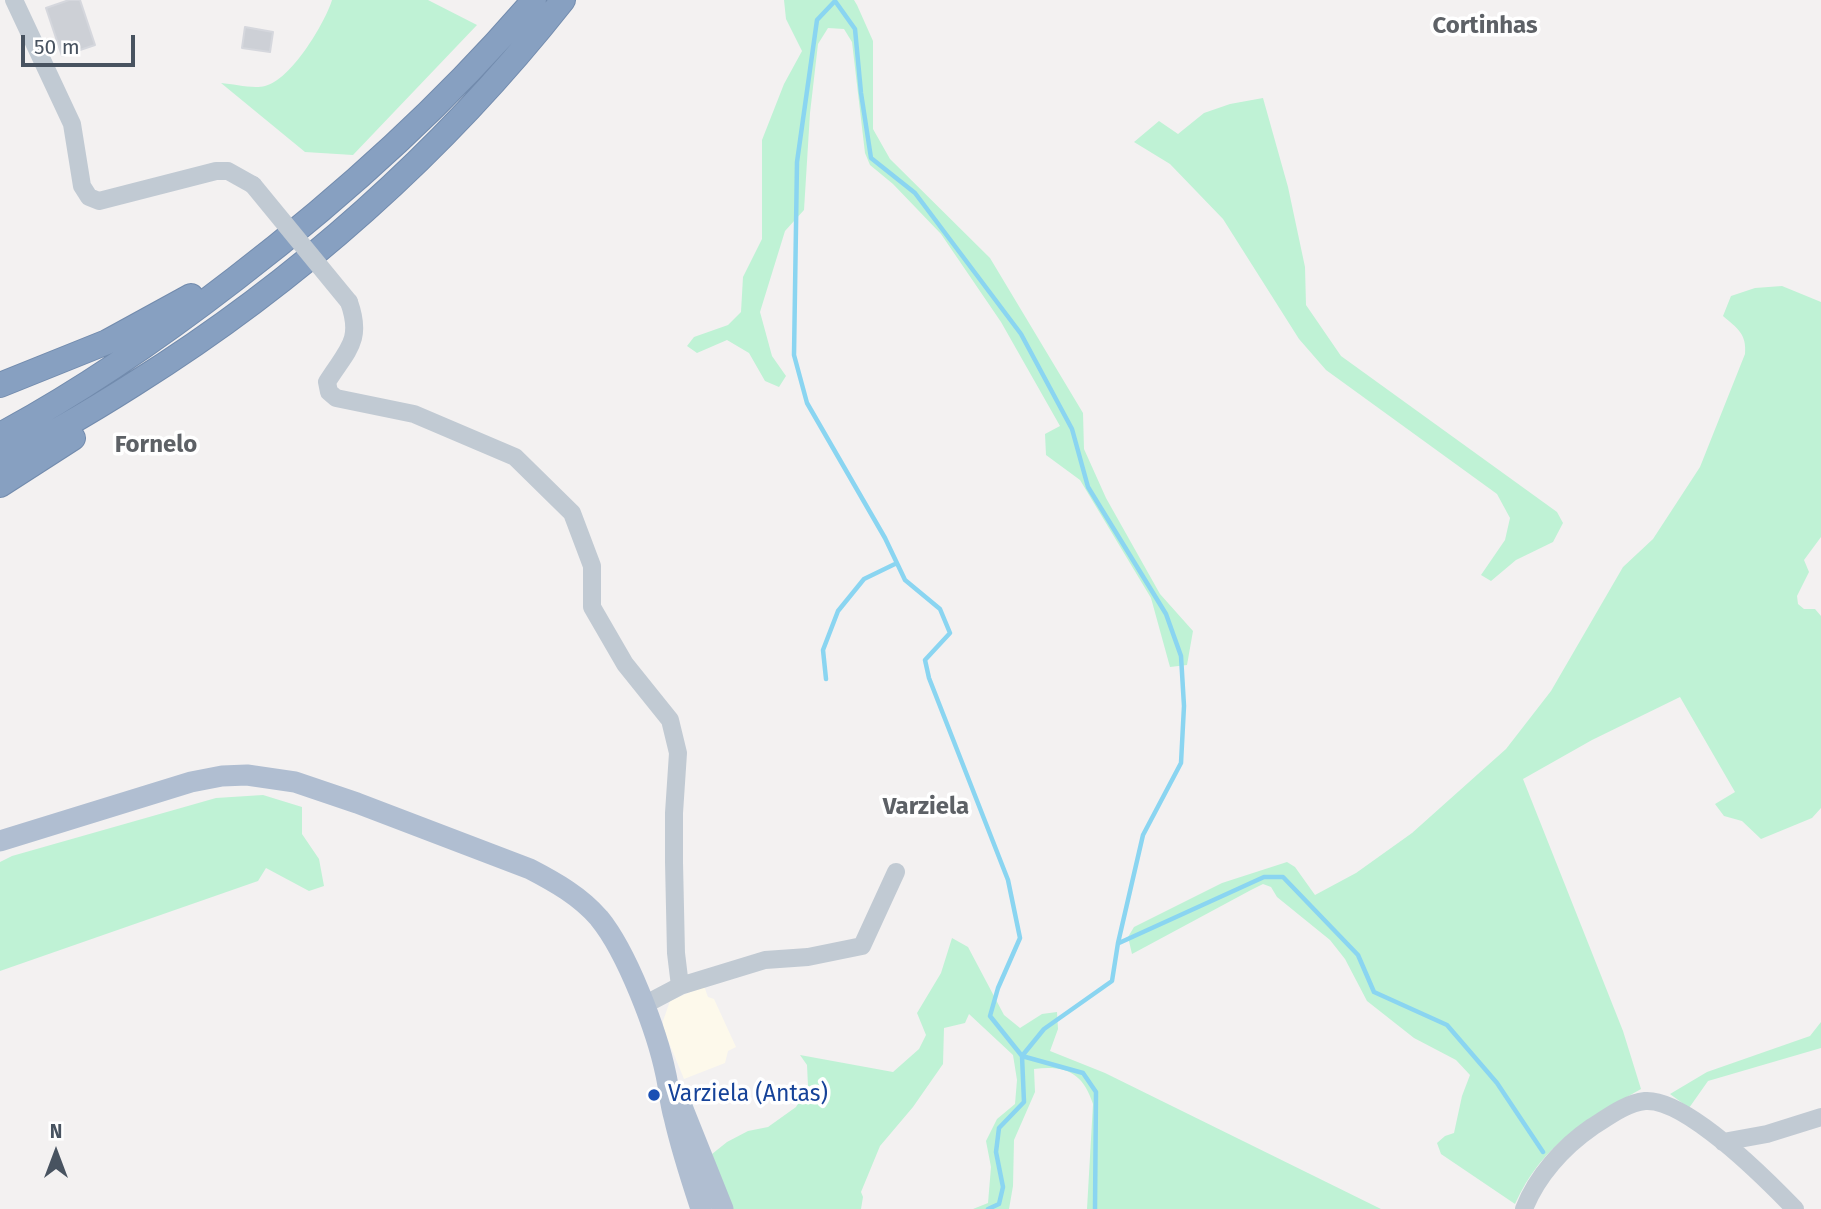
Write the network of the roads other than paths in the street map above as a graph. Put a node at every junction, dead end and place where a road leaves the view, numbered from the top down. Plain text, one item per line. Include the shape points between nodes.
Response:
1 (14, 0) edge
2 (534, 0) edge
3 (563, 0) edge
4 (274, 249) junction
5 (178, 356) junction
6 (0, 385) edge
7 (0, 435) edge
8 (0, 460) edge
9 (0, 485) edge
10 (0, 841) edge
11 (896, 872) dead end
12 (680, 986) junction
13 (644, 1006) junction
14 (666, 1073) junction
15 (1821, 1117) edge
16 (1723, 1142) junction
17 (701, 1209) edge
18 (723, 1209) edge
19 (1524, 1209) edge
20 (1795, 1209) edge

1 - 12 street, bridge via 72,124 82,186 89,197 99,201 216,171 228,171 253,185 349,302 354,338 327,382 329,393 414,414 515,457 572,513 592,566 592,607 625,664 670,720 678,753 674,862
2 - 4 highway via 410,132
3 - 5 highway via 494,82 369,206 275,286
4 - 6 highway via 107,342
4 - 7 highway via 100,378
5 - 8 highway via 86,414
5 - 9 highway via 110,412
10 - 13 main road via 191,782 247,775 295,782 553,881 586,905 608,929
11 - 12 street via 862,946 765,960
12 - 13 street
13 - 14 main road
14 - 17 main road via 675,1124
14 - 18 main road
15 - 16 street
16 - 19 street via 1677,1108 1655,1101 1637,1102 1578,1137 1543,1175
16 - 20 street

